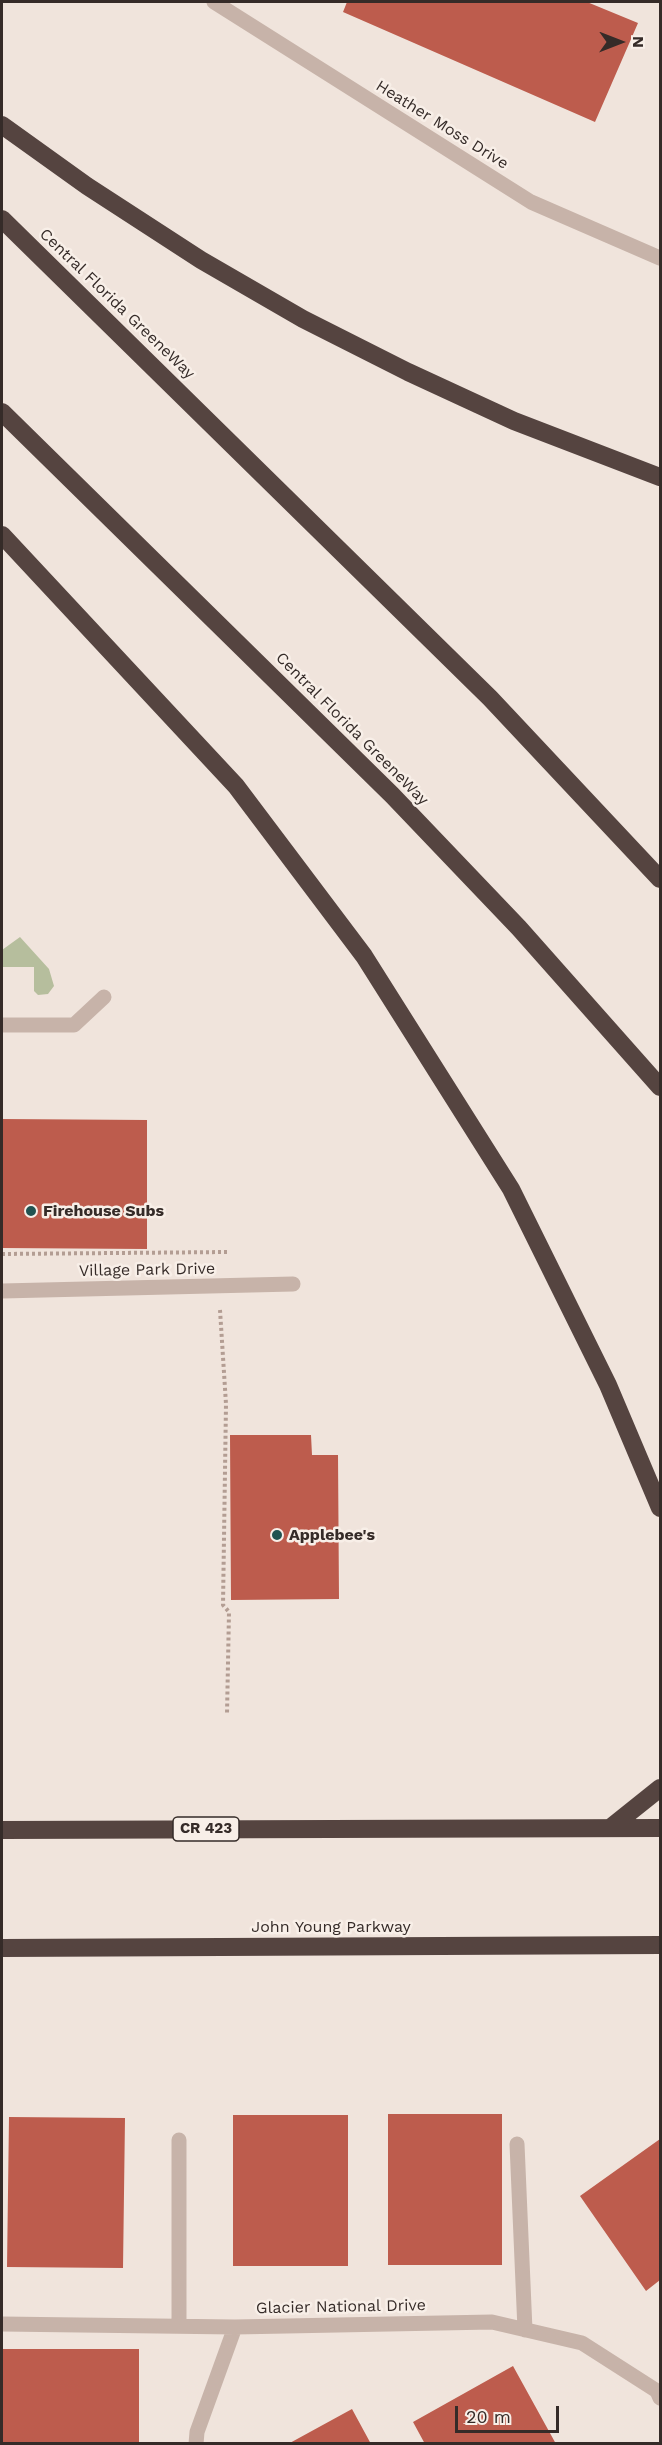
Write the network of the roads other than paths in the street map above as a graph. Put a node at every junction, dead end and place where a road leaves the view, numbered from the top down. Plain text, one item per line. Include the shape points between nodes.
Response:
1 (214, 2) edge
2 (2, 124) edge
3 (2, 219) edge
4 (660, 258) edge
5 (2, 412) edge
6 (660, 477) edge
7 (2, 534) edge
8 (660, 879) edge
9 (104, 997) dead end
10 (2, 1025) edge
11 (660, 1087) edge
12 (293, 1284) dead end
13 (2, 1291) edge
14 (660, 1508) edge
15 (660, 1788) edge
16 (610, 1828) junction
17 (660, 1828) edge
18 (2, 1830) edge
19 (660, 1946) edge
20 (2, 1948) edge
21 (179, 2140) dead end
22 (517, 2144) dead end
23 (2, 2324) edge
24 (179, 2326) junction
25 (235, 2327) junction
26 (525, 2330) junction
27 (660, 2398) edge
28 (196, 2444) edge

1 - 4 street, Heather Moss Drive via 531,202
2 - 6 highway via 87,186 201,260 303,319 514,421
3 - 8 highway, Central Florida GreeneWay via 490,698
5 - 11 highway, Central Florida GreeneWay via 393,795 519,928
7 - 14 highway via 236,786 364,956 511,1189 608,1385
9 - 10 street via 74,1025
12 - 13 street, Village Park Drive
15 - 16 highway
16 - 17 highway, CR 423
16 - 18 highway, CR 423
19 - 20 highway, John Young Parkway
21 - 24 street
22 - 26 street
23 - 24 street, Glacier National Drive
24 - 25 street, Glacier National Drive
25 - 26 street, Glacier National Drive via 492,2322
25 - 28 street via 196,2432
26 - 27 street, Glacier National Drive via 582,2343 657,2391

